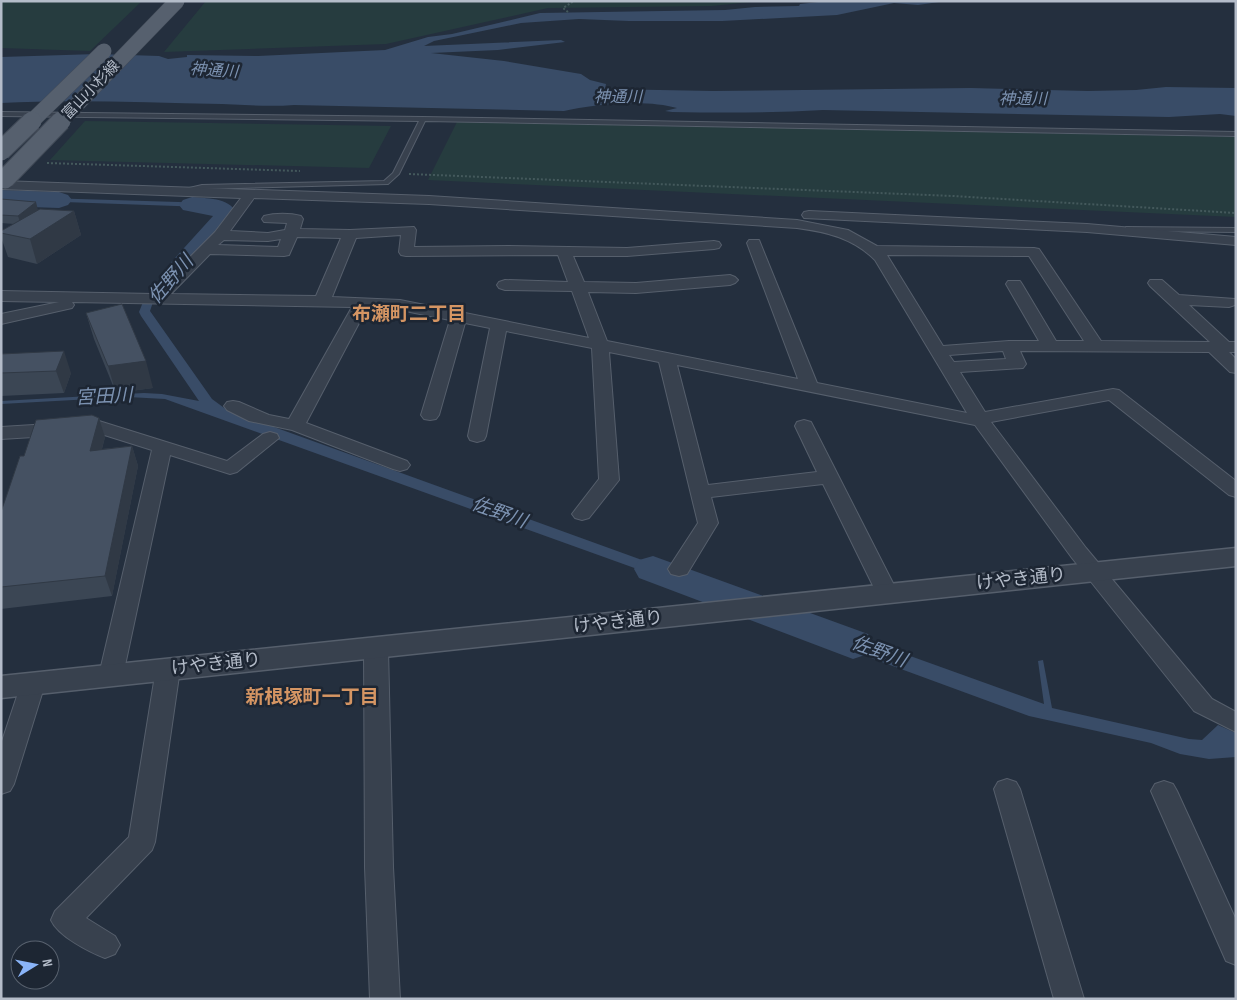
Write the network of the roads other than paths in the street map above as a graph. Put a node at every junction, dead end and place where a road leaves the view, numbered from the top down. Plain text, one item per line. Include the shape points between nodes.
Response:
1 (177, 1) edge
2 (113, 42) dead end
3 (1, 114) edge
4 (423, 119) junction
5 (1236, 134) edge
6 (1, 151) edge
7 (3, 182) edge
8 (187, 190) junction
9 (251, 193) junction
10 (551, 208) junction
11 (269, 219) dead end
12 (1088, 228) junction
13 (1236, 230) edge
14 (291, 233) junction
15 (350, 234) junction
16 (220, 235) junction
17 (1236, 241) edge
18 (754, 243) dead end
19 (714, 245) dead end
20 (207, 249) junction
21 (564, 250) junction
22 (875, 250) junction
23 (730, 280) dead end
24 (1156, 283) dead end
25 (1014, 284) dead end
26 (505, 285) dead end
27 (578, 287) junction
28 (1, 296) edge
29 (99, 298) junction
30 (157, 299) junction
31 (1175, 300) junction
32 (322, 301) junction
33 (1229, 302) dead end
34 (362, 303) junction
35 (459, 316) junction
36 (1, 319) edge
37 (499, 325) junction
38 (600, 344) junction
39 (1009, 346) junction
40 (1050, 346) junction
41 (1096, 346) junction
42 (1225, 347) edge
43 (938, 351) junction
44 (666, 358) junction
45 (948, 368) junction
46 (1236, 368) edge
47 (810, 386) junction
48 (233, 406) dead end
49 (430, 415) dead end
50 (981, 422) junction
51 (295, 424) junction
52 (804, 426) dead end
53 (1, 433) edge
54 (477, 436) dead end
55 (270, 438) dead end
56 (162, 447) junction
57 (400, 465) dead end
58 (830, 477) junction
59 (1236, 491) edge
60 (700, 492) junction
61 (582, 514) dead end
62 (1236, 557) edge
63 (679, 569) dead end
64 (1093, 571) junction
65 (887, 593) junction
66 (376, 648) junction
67 (168, 669) junction
68 (110, 675) junction
69 (33, 684) junction
70 (1, 687) edge
71 (1228, 719) edge
72 (1, 784) edge
73 (1007, 789) dead end
74 (1164, 791) dead end
75 (105, 945) dead end
76 (1236, 952) edge
77 (385, 999) edge
78 (1069, 999) edge

1 - 7 main road, 富山小杉線, bridge
2 - 6 main road, 富山小杉線, bridge
3 - 4 lane
4 - 5 lane
4 - 8 lane via 396,174 386,183
7 - 8 street
8 - 9 street
9 - 10 street
9 - 16 street
10 - 12 street via 640,208
10 - 22 street via 797,224 842,232
11 - 14 street via 296,219
12 - 13 lane
12 - 17 street
14 - 15 street
14 - 16 street via 268,237
14 - 20 street via 284,252
15 - 21 street via 409,230 406,252
15 - 32 street
16 - 20 street
18 - 47 street
19 - 21 street via 627,252
20 - 30 street
21 - 27 street
22 - 41 street via 1034,252
22 - 43 street
23 - 27 street via 636,288
24 - 31 street
25 - 40 street
26 - 27 street
27 - 38 street
28 - 29 street
29 - 30 street
29 - 36 street
30 - 32 street
31 - 33 street
31 - 42 street
32 - 34 street
34 - 35 street via 400,305
34 - 51 street
35 - 37 street
35 - 49 street
37 - 38 street
37 - 54 street
38 - 44 street
38 - 61 street via 609,480
39 - 40 street
39 - 43 street
39 - 45 street via 1017,364
40 - 41 street
41 - 42 street
42 - 46 street
43 - 45 street
44 - 47 street
44 - 60 street
45 - 50 street
47 - 50 street
48 - 51 street via 255,418
50 - 59 street via 987,417 1113,394
50 - 64 street
51 - 57 street
52 - 58 street
53 - 56 street via 98,427
55 - 56 street via 230,468
56 - 68 street
58 - 60 street
58 - 65 street
60 - 63 street via 708,523
62 - 64 street, けやき通り
64 - 65 street, けやき通り
64 - 71 street via 1203,705
65 - 66 street, けやき通り
66 - 67 street, けやき通り
66 - 77 street via 379,867
67 - 68 street, けやき通り
67 - 75 street via 142,842 66,920
68 - 69 street, けやき通り
69 - 70 street, けやき通り
69 - 72 street
73 - 78 street
74 - 76 street

